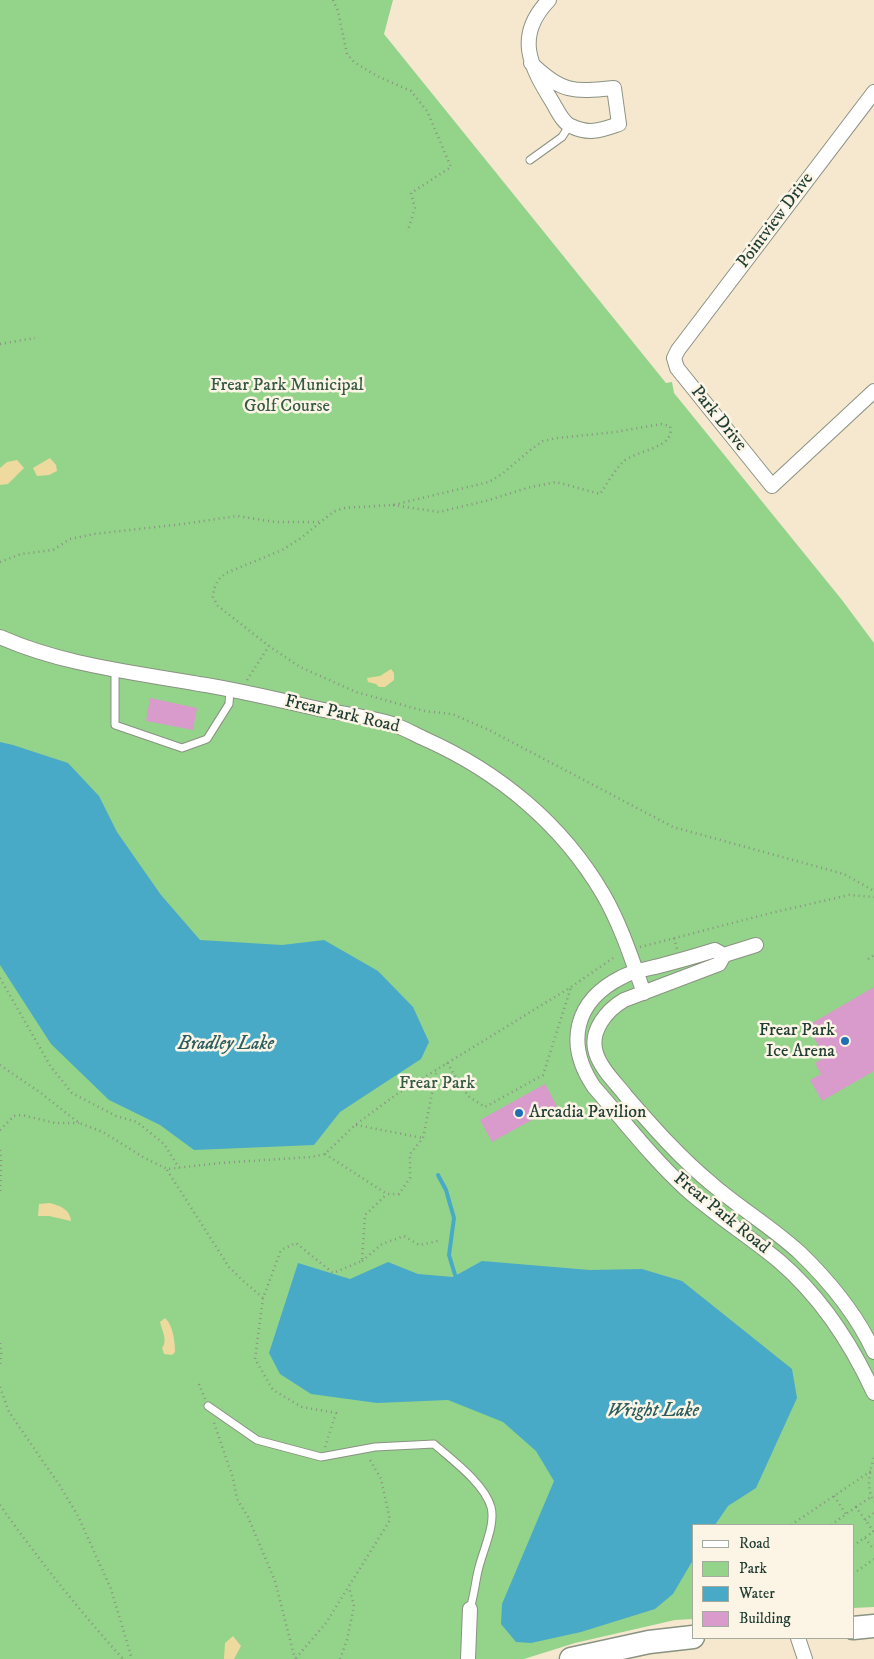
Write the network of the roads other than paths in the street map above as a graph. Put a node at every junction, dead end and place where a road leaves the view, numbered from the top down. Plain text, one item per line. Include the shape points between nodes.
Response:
1 (549, 0) edge
2 (531, 63) junction
3 (874, 92) edge
4 (569, 126) junction
5 (530, 160) dead end
6 (678, 350) joint
7 (874, 391) edge
8 (0, 637) edge
9 (115, 670) junction
10 (230, 689) junction
11 (756, 946) dead end
12 (724, 955) junction
13 (636, 972) junction
14 (644, 993) junction
15 (874, 1352) edge
16 (874, 1393) edge
17 (208, 1406) road end
18 (470, 1609) joint
19 (874, 1626) edge
20 (854, 1628) edge
21 (692, 1637) edge
22 (798, 1639) edge
23 (468, 1659) edge
24 (571, 1659) edge
25 (805, 1659) edge

1 - 2 street via 533,19 527,45
2 - 4 street
2 - 4 street via 559,86 583,91 614,88 618,124 594,132
3 - 6 street, Pointview Drive
4 - 5 lane via 562,137
6 - 7 street, Park Drive via 674,358 677,368 772,486
8 - 9 street, Frear Park Road via 48,655
9 - 10 street, Frear Park Road
9 - 10 lane via 115,725 182,748 207,739 229,704
10 - 13 street, Frear Park Road via 392,724 448,749 502,782 546,819 591,874 614,914
11 - 12 street, Frear Park Road
12 - 13 street, Frear Park Road via 714,950
12 - 14 street, Frear Park Road via 719,964
13 - 14 street, Frear Park Road
13 - 16 street, Frear Park Road via 622,977 595,996 586,1008 580,1022 577,1046 589,1079 685,1188 780,1262 816,1298 850,1346
14 - 15 street, Frear Park Road via 614,1006 602,1021 595,1042 601,1065 694,1169 798,1252 823,1277 846,1302
17 - 18 lane via 257,1440 321,1457 375,1446 434,1444 474,1479 491,1506 492,1516
18 - 23 street
19 - 20 main road
21 - 24 main road via 649,1642
22 - 25 street

